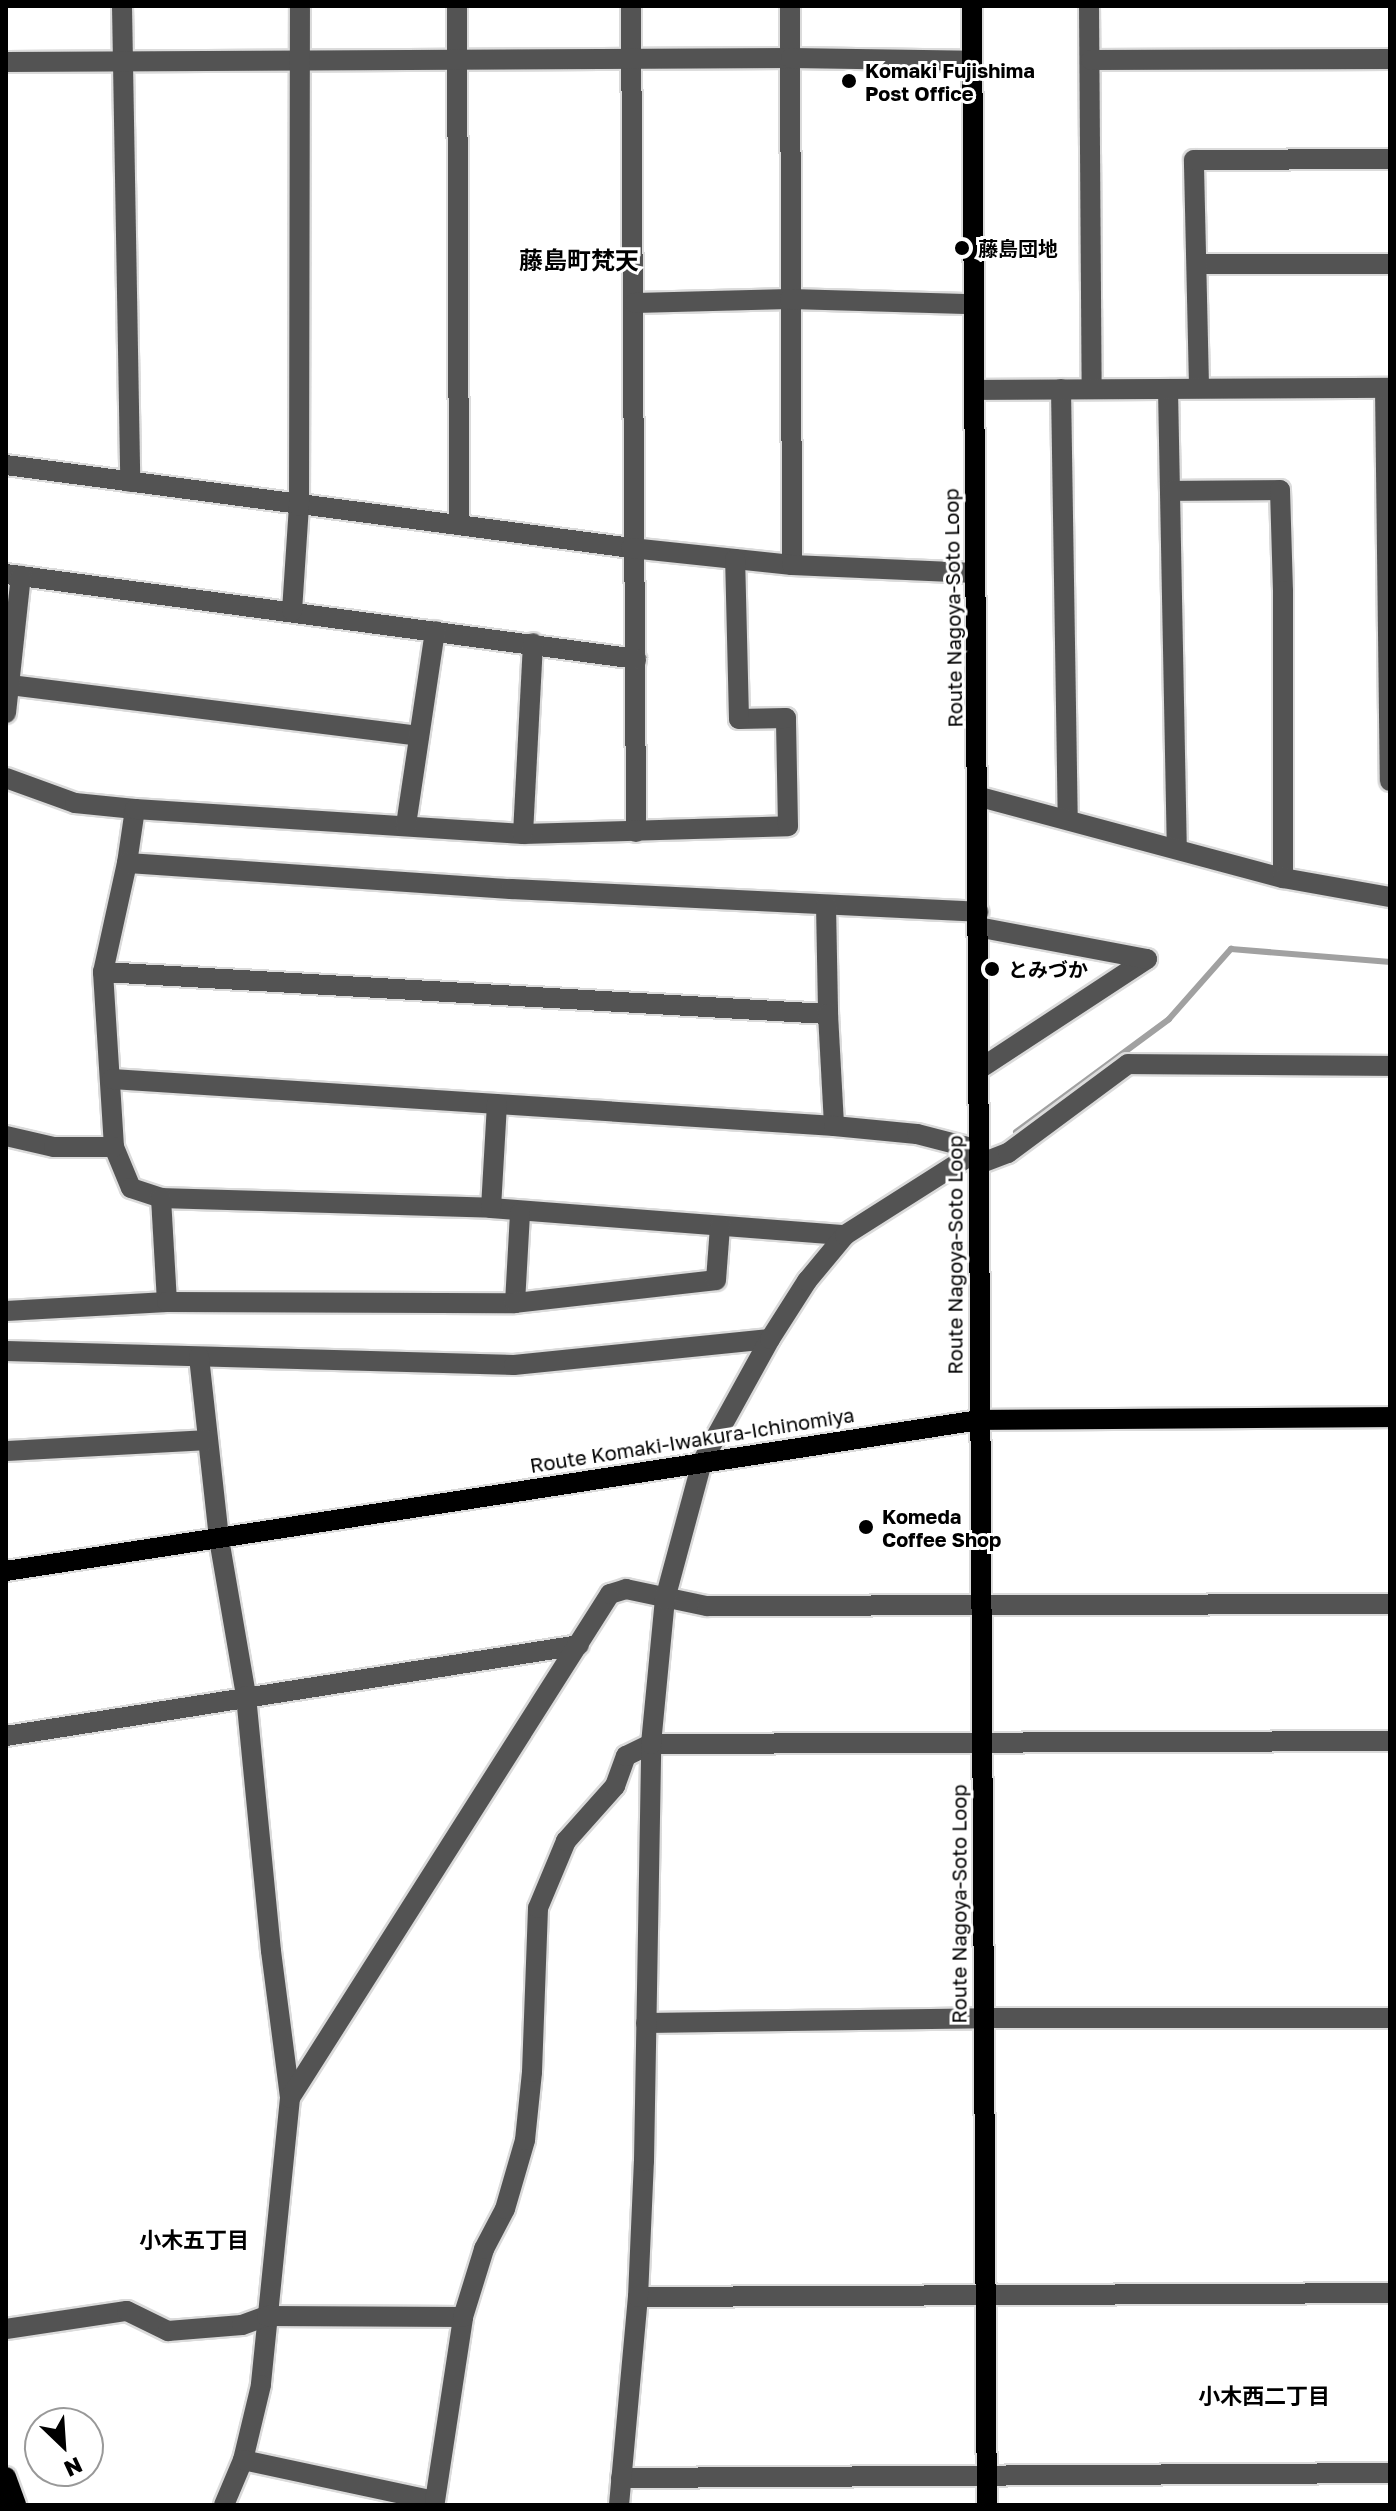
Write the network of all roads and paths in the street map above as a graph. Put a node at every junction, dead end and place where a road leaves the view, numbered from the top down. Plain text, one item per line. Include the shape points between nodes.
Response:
1 (122, 6) edge
2 (300, 6) edge
3 (457, 6) edge
4 (631, 6) edge
5 (790, 6) edge
6 (972, 6) edge
7 (1089, 6) edge
8 (791, 58) junction
9 (1390, 59) edge
10 (631, 60) junction
11 (1091, 60) junction
12 (300, 61) junction
13 (457, 61) junction
14 (972, 61) junction
15 (6, 62) edge
16 (122, 62) junction
17 (1390, 159) edge
18 (1197, 264) junction
19 (1390, 264) edge
20 (790, 299) junction
21 (635, 303) junction
22 (974, 304) junction
23 (1199, 386) junction
24 (1092, 388) junction
25 (1388, 388) edge
26 (1061, 389) junction
27 (1168, 389) junction
28 (974, 390) junction
29 (6, 465) edge
30 (130, 482) junction
31 (1171, 491) junction
32 (299, 506) junction
33 (459, 525) junction
34 (631, 548) junction
35 (735, 559) junction
36 (792, 565) junction
37 (975, 573) junction
38 (14, 575) edge
39 (292, 611) junction
40 (435, 631) junction
41 (533, 643) junction
42 (636, 659) junction
43 (10, 685) junction
44 (6, 713) edge
45 (419, 736) junction
46 (6, 778) edge
47 (1390, 781) edge
48 (980, 797) junction
49 (135, 809) junction
50 (1068, 819) junction
51 (406, 825) junction
52 (636, 832) junction
53 (523, 834) junction
54 (1177, 847) junction
55 (127, 863) junction
56 (1283, 878) junction
57 (1390, 897) edge
58 (826, 905) junction
59 (978, 920) junction
60 (103, 972) junction
61 (828, 1014) junction
62 (1390, 1066) edge
63 (978, 1070) junction
64 (112, 1079) junction
65 (497, 1104) junction
66 (834, 1126) junction
67 (6, 1136) edge
68 (114, 1147) junction
69 (979, 1157) junction
70 (161, 1198) junction
71 (491, 1208) junction
72 (520, 1213) junction
73 (720, 1227) junction
74 (845, 1235) junction
75 (167, 1302) junction
76 (515, 1303) junction
77 (6, 1311) edge
78 (770, 1339) junction
79 (6, 1351) edge
80 (199, 1357) junction
81 (1390, 1417) edge
82 (979, 1420) junction
83 (208, 1440) junction
84 (6, 1451) edge
85 (702, 1462) junction
86 (219, 1539) junction
87 (6, 1571) edge
88 (665, 1599) junction
89 (1390, 1604) edge
90 (982, 1606) junction
91 (579, 1645) junction
92 (246, 1696) junction
93 (6, 1736) edge
94 (1390, 1741) edge
95 (982, 1743) junction
96 (651, 1744) junction
97 (984, 2018) junction
98 (1390, 2018) edge
99 (646, 2023) junction
100 (290, 2098) junction
101 (1390, 2293) edge
102 (638, 2297) junction
103 (986, 2297) junction
104 (267, 2316) junction
105 (463, 2317) junction
106 (6, 2329) edge
107 (243, 2460) junction
108 (1390, 2473) edge
109 (987, 2477) junction
110 (621, 2478) junction
111 (224, 2505) edge
112 (619, 2505) edge
113 (987, 2505) edge

1 - 16 street
2 - 12 street
3 - 13 street
4 - 10 street
5 - 8 street
6 - 14 main road, Route Nagoya-Soto Loop
7 - 11 street
8 - 10 street
8 - 14 street
8 - 20 street
9 - 11 street
10 - 13 street
10 - 21 street
11 - 24 street
12 - 13 street
12 - 16 street
12 - 32 street
13 - 33 street
14 - 22 main road, Route Nagoya-Soto Loop
15 - 16 street
16 - 30 street
17 - 18 street via 1194,160
18 - 19 street
18 - 23 street
20 - 21 street
20 - 22 street
20 - 36 street
21 - 34 street
22 - 28 main road, Route Nagoya-Soto Loop
23 - 25 street
23 - 27 street
24 - 26 street
24 - 27 street
25 - 47 street
26 - 28 street
26 - 50 street
27 - 31 street
28 - 37 main road, Route Nagoya-Soto Loop
29 - 30 street
30 - 32 street
31 - 54 street
31 - 56 street via 1280,490
32 - 33 street
32 - 39 street
33 - 34 street
34 - 35 street
34 - 42 street
35 - 36 street
35 - 52 street via 739,719 786,718 788,826
36 - 37 street
37 - 48 main road, Route Nagoya-Soto Loop
38 - 39 street
38 - 43 street
39 - 40 street
40 - 41 street
40 - 45 street
41 - 42 street
41 - 53 street
42 - 52 street
43 - 44 street
43 - 45 street
45 - 51 street
46 - 49 street via 75,803
48 - 50 street
48 - 59 main road, Route Nagoya-Soto Loop
49 - 51 street
49 - 55 street
50 - 54 street
51 - 53 street
52 - 53 street
54 - 56 street
55 - 58 street
55 - 60 street
56 - 57 street
58 - 59 street
58 - 61 street
59 - 63 main road, Route Nagoya-Soto Loop
59 - 63 street via 1147,959
60 - 61 street
60 - 64 street
61 - 66 street
62 - 69 street via 1128,1064 1008,1153
63 - 69 main road, Route Nagoya-Soto Loop
64 - 65 street
64 - 68 street
65 - 66 street
65 - 71 street
66 - 69 street via 917,1134
67 - 68 street via 54,1147
68 - 70 street via 131,1188
69 - 74 street
69 - 82 main road, Route Nagoya-Soto Loop
70 - 71 street
70 - 75 street
71 - 72 street
72 - 73 street
72 - 76 street
73 - 74 street
73 - 76 street via 716,1280
74 - 78 street
75 - 76 street
75 - 77 street
78 - 80 street via 514,1365
78 - 85 street
79 - 80 street
80 - 83 street
81 - 82 main road, Route Komaki-Iwakura-Ichinomiya
82 - 85 main road, Route Komaki-Iwakura-Ichinomiya
82 - 90 main road, Route Nagoya-Soto Loop
83 - 84 street
83 - 86 street
85 - 86 main road, Route Komaki-Iwakura-Ichinomiya
85 - 88 street
86 - 87 main road, Route Komaki-Iwakura-Ichinomiya
86 - 92 street
88 - 90 street via 707,1606
88 - 91 street via 626,1589 610,1594
88 - 96 street
89 - 90 street
90 - 95 main road, Route Nagoya-Soto Loop
91 - 92 street
91 - 100 street
92 - 93 street
92 - 100 street
94 - 95 street
95 - 96 street
95 - 97 main road, Route Nagoya-Soto Loop
96 - 99 street
96 - 105 street via 626,1756 615,1786 566,1841 538,1908 525,2140
97 - 98 street
97 - 99 street
97 - 103 main road, Route Nagoya-Soto Loop
99 - 102 street
100 - 104 street
101 - 103 street
102 - 103 street
102 - 110 street
103 - 109 main road, Route Nagoya-Soto Loop
104 - 105 street
104 - 106 street via 242,2325 168,2331 127,2311
104 - 107 street via 261,2385
105 - 107 street via 435,2501
107 - 111 street
108 - 109 street
109 - 110 street
109 - 113 main road, Route Nagoya-Soto Loop
110 - 112 street

